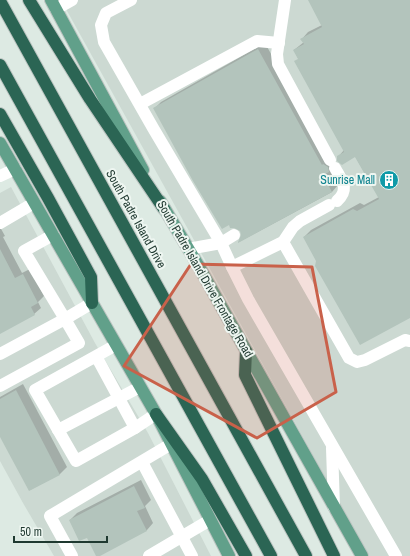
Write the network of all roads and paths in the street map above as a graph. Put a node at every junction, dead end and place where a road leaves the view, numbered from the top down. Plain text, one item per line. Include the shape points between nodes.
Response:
1 (0, 0) edge
2 (29, 0) edge
3 (72, 0) edge
4 (131, 0) edge
5 (285, 0) edge
6 (53, 5) edge
7 (279, 43) junction
8 (0, 65) edge
9 (140, 104) junction
10 (0, 114) edge
11 (0, 143) edge
12 (15, 169) junction
13 (0, 176) edge
14 (34, 203) junction
15 (164, 209) junction
16 (0, 223) edge
17 (53, 235) junction
18 (234, 235) dead end
19 (283, 242) junction
20 (221, 243) junction
21 (188, 249) junction
22 (232, 267) junction
23 (92, 303) junction
24 (65, 319) junction
25 (410, 340) edge
26 (116, 346) junction
27 (246, 351) junction
28 (0, 354) edge
29 (96, 356) junction
30 (0, 386) edge
31 (140, 387) junction
32 (118, 398) junction
33 (156, 414) junction
34 (135, 428) junction
35 (58, 430) junction
36 (171, 444) junction
37 (332, 446) junction
38 (142, 462) junction
39 (334, 507) junction
40 (210, 520) junction
41 (182, 536) junction
42 (72, 556) edge
43 (149, 556) edge
44 (192, 556) edge
45 (229, 556) edge
46 (246, 556) edge
47 (271, 556) edge
48 (306, 556) edge
49 (334, 556) edge
50 (362, 556) edge
51 (396, 556) edge

1 - 48 highway, South Padre Island Drive
2 - 15 highway via 90,99
3 - 6 street
4 - 9 street via 106,13 101,25 104,42
5 - 7 street
6 - 15 main road, South Padre Island Drive Frontage Road
7 - 9 street via 257,41
7 - 19 street via 278,64 345,189 342,196 333,203 300,221
8 - 47 highway
9 - 20 street
10 - 23 highway via 91,277
11 - 12 main road
12 - 13 street
12 - 14 main road
14 - 16 street
14 - 17 main road
15 - 21 main road, South Padre Island Drive Frontage Road
17 - 23 main road
17 - 24 street via 24,251
18 - 20 street
19 - 22 street
19 - 25 street via 349,358 356,362 365,360 405,340
20 - 21 street
20 - 22 street
21 - 27 main road, South Padre Island Drive Frontage Road
22 - 37 street
23 - 24 street
23 - 26 main road
24 - 28 street
24 - 30 street via 78,343
26 - 29 street
26 - 31 main road
27 - 39 main road, South Padre Island Drive Frontage Road
27 - 49 highway via 245,375
29 - 32 street
29 - 35 street via 35,390
31 - 32 street
31 - 33 main road
32 - 34 street
32 - 35 street
33 - 34 street
33 - 36 main road
33 - 46 highway via 202,479
34 - 35 street via 76,462
36 - 38 street
36 - 40 main road
37 - 39 street
37 - 51 street
38 - 41 street
38 - 42 street via 50,516
39 - 50 main road, South Padre Island Drive Frontage Road
40 - 41 street
40 - 45 main road
41 - 43 street
41 - 44 street

